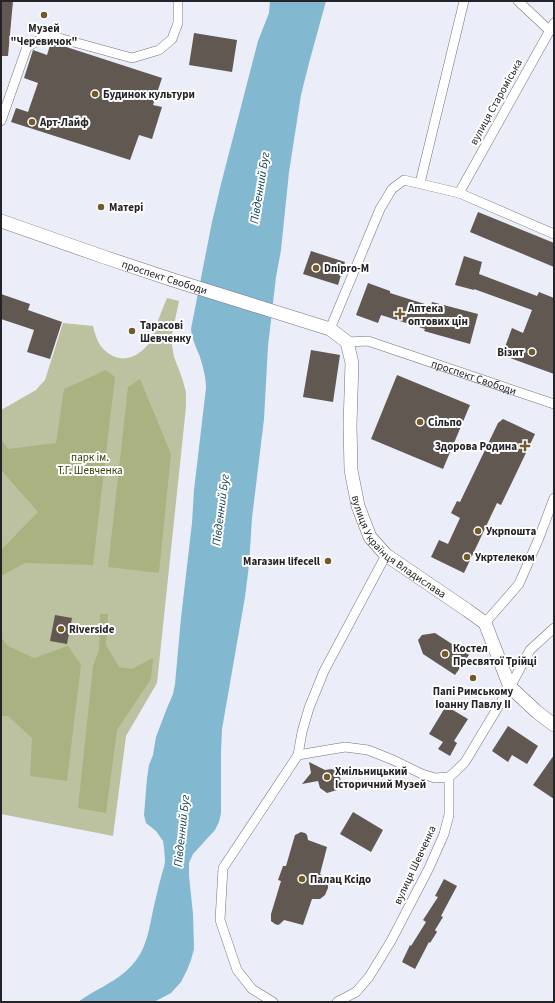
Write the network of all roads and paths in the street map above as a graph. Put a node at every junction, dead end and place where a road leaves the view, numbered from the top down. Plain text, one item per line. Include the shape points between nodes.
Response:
1 (178, 1) edge
2 (464, 1) edge
3 (518, 1) edge
4 (552, 26) edge
5 (1, 121) edge
6 (420, 183) junction
7 (459, 193) junction
8 (1, 221) edge
9 (554, 234) edge
10 (330, 329) junction
11 (347, 342) junction
12 (554, 404) edge
13 (554, 498) edge
14 (386, 555) junction
15 (485, 623) junction
16 (554, 628) edge
17 (510, 687) junction
18 (554, 725) edge
19 (298, 755) junction
20 (449, 777) junction
21 (273, 1002) edge
22 (337, 1002) edge

1 - 5 street via 178,23 172,39 159,50 132,58 48,35 27,47
2 - 6 street
3 - 4 street
4 - 7 street, вулиця Староміська
6 - 7 street
6 - 10 street via 404,180 392,189 380,209
7 - 9 street
8 - 10 main road, проспект Свободи via 104,258
10 - 11 main road
11 - 12 street, проспект Свободи via 368,341
11 - 14 main road, вулиця Українця Владислава via 352,363 351,470 358,506 370,537
13 - 15 street via 519,584
14 - 15 main road, вулиця Українця Владислава
14 - 19 street via 324,671 309,708
15 - 17 main road
16 - 17 street via 530,650
17 - 18 main road
17 - 20 street via 465,762
19 - 20 street via 345,747 368,750 422,774 436,778
19 - 21 street via 223,868 220,920 237,970 252,989
20 - 22 street, вулиця Шевченка via 449,815 444,834 429,868 369,977 356,992

